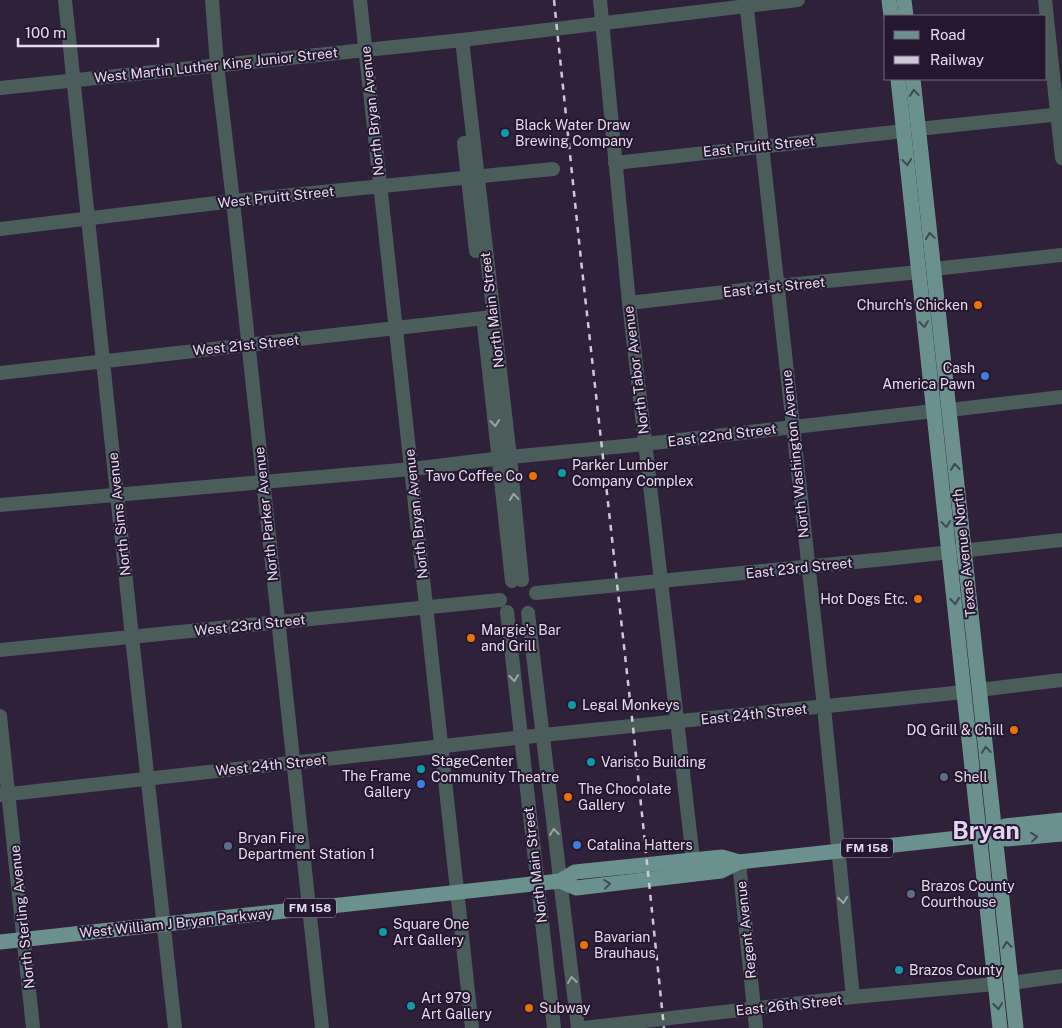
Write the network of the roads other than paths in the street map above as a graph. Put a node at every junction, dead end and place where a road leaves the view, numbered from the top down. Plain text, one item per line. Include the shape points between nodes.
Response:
1 (65, 0) edge
2 (212, 0) edge
3 (360, 0) edge
4 (600, 0) edge
5 (798, 0) edge
6 (889, 0) edge
7 (904, 0) edge
8 (1045, 0) edge
9 (746, 3) edge
10 (891, 15) edge
11 (906, 15) edge
12 (1047, 15) edge
13 (1047, 15) edge
14 (602, 22) junction
15 (458, 40) junction
16 (365, 49) junction
17 (217, 65) junction
18 (898, 80) edge
19 (913, 80) edge
20 (74, 81) junction
21 (0, 88) edge
22 (1060, 114) edge
23 (911, 130) junction
24 (762, 146) junction
25 (1062, 158) edge
26 (615, 163) junction
27 (553, 169) dead end
28 (472, 177) junction
29 (380, 186) junction
30 (233, 201) junction
31 (88, 217) junction
32 (0, 229) edge
33 (1062, 255) edge
34 (927, 271) junction
35 (777, 286) junction
36 (629, 303) junction
37 (488, 317) junction
38 (396, 328) junction
39 (248, 345) junction
40 (103, 361) junction
41 (0, 373) edge
42 (1062, 397) edge
43 (949, 410) junction
44 (934, 411) junction
45 (792, 427) junction
46 (645, 444) junction
47 (504, 458) junction
48 (412, 469) junction
49 (263, 483) junction
50 (117, 495) junction
51 (0, 505) edge
52 (1062, 540) edge
53 (956, 552) junction
54 (807, 567) junction
55 (517, 580) junction
56 (661, 581) junction
57 (536, 594) junction
58 (504, 606) junction
59 (425, 607) junction
60 (528, 613) junction
61 (277, 622) junction
62 (132, 637) junction
63 (0, 650) edge
64 (1062, 680) edge
65 (972, 691) junction
66 (824, 707) junction
67 (0, 716) edge
68 (676, 722) junction
69 (543, 736) junction
70 (520, 738) junction
71 (440, 747) junction
72 (293, 763) junction
73 (147, 779) junction
74 (5, 794) edge
75 (1062, 820) edge
76 (988, 834) junction
77 (1062, 834) edge
78 (838, 851) junction
79 (693, 859) junction
80 (739, 862) junction
81 (560, 881) junction
82 (537, 883) junction
83 (456, 892) junction
84 (308, 908) junction
85 (164, 924) junction
86 (25, 939) junction
87 (0, 942) edge
88 (1062, 976) edge
89 (1011, 982) junction
90 (995, 984) junction
91 (853, 998) junction
92 (754, 1009) junction
93 (683, 1022) edge
94 (33, 1028) edge
95 (175, 1028) edge
96 (322, 1028) edge
97 (472, 1028) edge
98 (554, 1028) edge
99 (578, 1028) edge
100 (584, 1028) edge
101 (756, 1028) edge
102 (1000, 1028) edge
103 (1016, 1028) edge

1 - 20 street, North Sims Avenue
2 - 17 street, North Parker Avenue
3 - 16 street, North Bryan Avenue
4 - 14 street, North Tabor Avenue
5 - 9 street, West Martin Luther King Junior Street
6 - 10 main road
7 - 11 main road
8 - 13 street
9 - 14 street, West Martin Luther King Junior Street
9 - 24 street, North Washington Avenue
12 - 22 street
14 - 15 street, West Martin Luther King Junior Street
14 - 26 street, North Tabor Avenue
15 - 16 street, West Martin Luther King Junior Street
15 - 28 street, North Main Street
16 - 17 street, West Martin Luther King Junior Street
16 - 29 street, North Bryan Avenue
17 - 20 street, West Martin Luther King Junior Street
17 - 30 street, North Parker Avenue
18 - 23 main road, Texas Avenue North
23 -> 19 main road, Texas Avenue North
20 - 21 street, West Martin Luther King Junior Street
20 - 31 street, North Sims Avenue
22 - 23 street, East Pruitt Street
22 - 25 street
23 - 24 street, East Pruitt Street
23 - 34 main road, Texas Avenue North
24 - 26 street, East Pruitt Street
24 - 35 street, North Washington Avenue
26 - 36 street, North Tabor Avenue
27 - 28 street, West Pruitt Street
28 - 29 street, West Pruitt Street
28 - 37 street, North Main Street
29 - 30 street, West Pruitt Street
29 - 38 street, North Bryan Avenue
30 - 31 street, West Pruitt Street
30 - 39 street, North Parker Avenue
31 - 32 street, West Pruitt Street
31 - 40 street, North Sims Avenue
33 - 34 street, East 21st Street
34 - 35 street, East 21st Street
34 - 43 main road, Texas Avenue North
34 -> 44 main road, Texas Avenue North
35 - 36 street, East 21st Street
35 - 45 street, North Washington Avenue
36 - 46 street, North Tabor Avenue
37 - 38 street, West 21st Street
37 - 47 street, North Main Street
38 - 39 street, West 21st Street
38 - 48 street, North Bryan Avenue
39 - 40 street, West 21st Street
39 - 49 street, North Parker Avenue
40 - 41 street, West 21st Street
40 - 50 street, North Sims Avenue
42 - 43 street
53 -> 43 main road, Texas Avenue North
44 - 45 street, East 22nd Street
44 -> 53 main road, Texas Avenue North
45 - 46 street, East 22nd Street
45 - 54 street, North Washington Avenue
46 - 47 street, East 22nd Street
46 - 56 street, North Tabor Avenue
47 - 48 street, East 22nd Street
47 - 55 street, North Main Street
48 - 49 street, East 22nd Street
48 - 59 street, North Bryan Avenue
49 - 50 street, East 22nd Street
49 - 61 street, North Parker Avenue
50 - 51 street, East 22nd Street
50 - 62 street, North Sims Avenue
52 - 53 street, East 23rd Street
53 - 54 street, East 23rd Street
53 - 65 main road, Texas Avenue North
54 - 56 street, East 23rd Street
54 - 66 street, North Washington Avenue
55 - 57 street via 532,586
55 - 58 street via 503,588
56 - 57 street, East 23rd Street
56 - 68 street, North Tabor Avenue
57 - 60 street via 535,606
58 - 59 street, West 23rd Street
58 - 60 street via 518,616
58 -> 70 street, North Main Street
59 - 61 street, West 23rd Street
59 - 71 street, North Bryan Avenue
60 - 69 street, North Main Street
61 - 62 street, West 23rd Street
61 - 72 street, North Parker Avenue
62 - 63 street, West 23rd Street
62 - 73 street, North Sims Avenue
64 - 65 street, East 24th Street
65 - 66 street, East 24th Street
65 - 76 main road, Texas Avenue North
66 - 68 street, East 24th Street
66 - 78 street, North Washington Avenue
67 - 74 street, North Sterling Avenue
68 - 69 street, East 24th Street
68 - 79 street, North Tabor Avenue
69 - 70 street, West 24th Street
81 -> 69 street, North Main Street
70 - 71 street, West 24th Street
70 - 82 street, North Main Street
71 - 72 street, West 24th Street
71 - 83 street, North Bryan Avenue
72 - 73 street, West 24th Street
72 - 84 street, North Parker Avenue
73 - 74 street, West 24th Street
73 - 85 street, North Sims Avenue
74 - 86 street, North Sterling Avenue
75 - 76 main road, FM 158 via 1005,826
76 -> 77 main road, FM 158 via 1007,840
76 - 78 main road, FM 158
89 -> 76 main road, Texas Avenue North
76 - 90 main road, Texas Avenue North
78 - 80 main road, FM 158
78 -> 91 street, North Washington Avenue
79 - 80 main road, FM 158 via 722,857
79 - 81 main road, FM 158 via 576,872
81 -> 80 main road, FM 158 via 576,888 721,871
80 - 92 street, Regent Avenue
81 - 82 main road, West William J Bryan Parkway / FM 158
99 -> 81 street, North Main Street
82 - 83 main road, West William J Bryan Parkway / FM 158
82 - 98 street, North Main Street
83 - 84 main road, West William J Bryan Parkway / FM 158
83 - 97 street, North Bryan Avenue
84 - 85 main road, West William J Bryan Parkway / FM 158
84 - 96 street, North Parker Avenue
85 - 86 main road, West William J Bryan Parkway / FM 158
85 - 95 street, North Sims Avenue
86 - 87 main road, West William J Bryan Parkway / FM 158
86 - 94 street, North Sterling Avenue
88 - 89 street
89 - 103 main road, Texas Avenue North
90 - 91 street, East 26th Street
90 -> 102 main road, Texas Avenue North
91 - 92 street, East 26th Street
92 - 93 street, East 26th Street
92 - 101 street, Regent Avenue
93 - 100 street, East 26th Street

